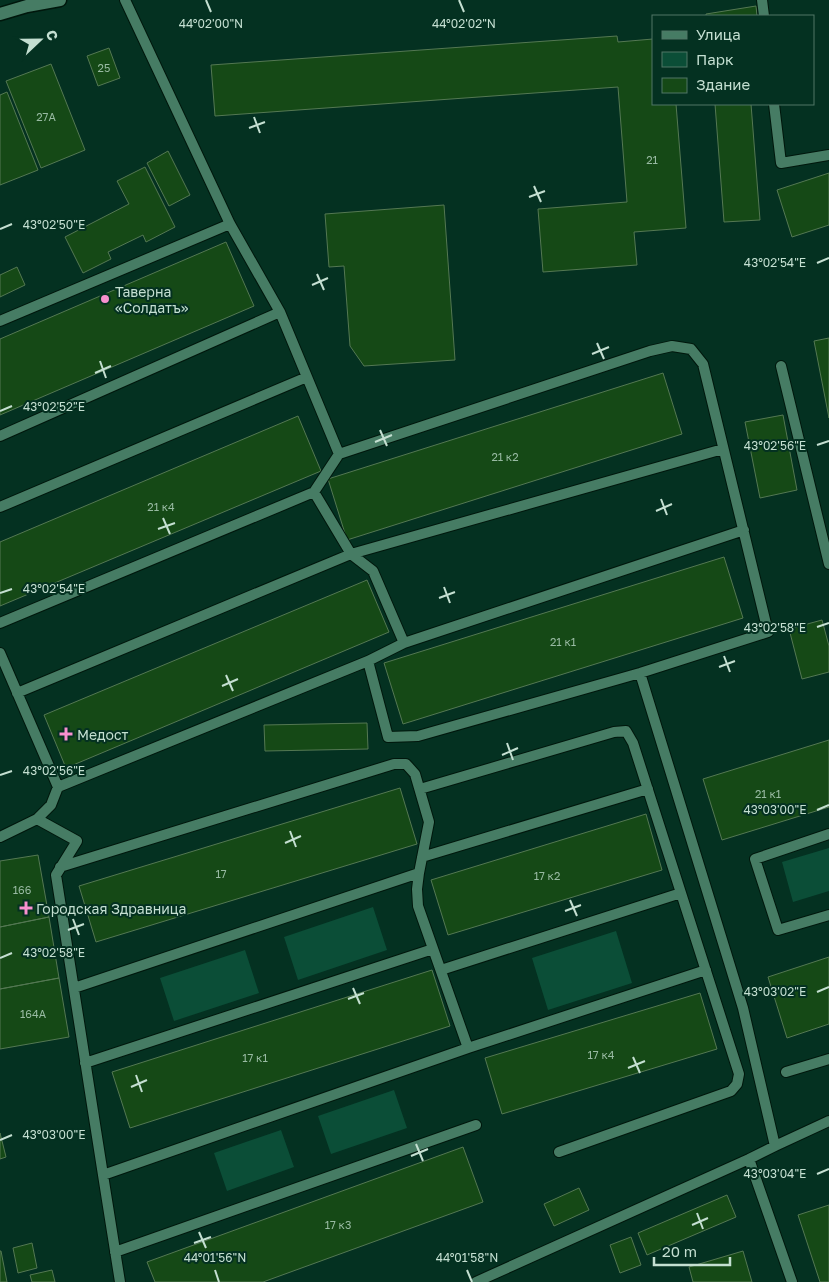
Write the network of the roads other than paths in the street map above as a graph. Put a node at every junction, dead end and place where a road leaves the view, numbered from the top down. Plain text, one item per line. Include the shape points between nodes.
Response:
1 (60, 0) edge
2 (125, 0) edge
3 (762, 0) edge
4 (0, 14) edge
5 (764, 15) edge
6 (774, 105) edge
7 (829, 155) edge
8 (230, 224) junction
9 (280, 312) junction
10 (0, 321) edge
11 (781, 366) dead end
12 (307, 377) junction
13 (0, 436) edge
14 (723, 449) junction
15 (339, 454) junction
16 (314, 492) junction
17 (0, 507) edge
18 (744, 530) junction
19 (351, 554) junction
20 (829, 564) edge
21 (0, 623) edge
22 (404, 643) junction
23 (0, 653) edge
24 (368, 661) junction
25 (640, 673) junction
26 (17, 693) junction
27 (58, 787) junction
28 (420, 789) junction
29 (648, 790) junction
30 (37, 819) junction
31 (829, 834) edge
32 (0, 837) edge
33 (422, 857) junction
34 (60, 867) junction
35 (419, 873) junction
36 (681, 893) junction
37 (829, 915) edge
38 (433, 949) junction
39 (441, 970) junction
40 (706, 970) junction
41 (74, 988) junction
42 (468, 1048) junction
43 (829, 1059) edge
44 (86, 1063) junction
45 (786, 1072) dead end
46 (829, 1121) edge
47 (476, 1125) dead end
48 (774, 1146) junction
49 (559, 1152) dead end
50 (749, 1159) junction
51 (103, 1175) junction
52 (115, 1252) junction
53 (120, 1282) edge
54 (476, 1282) edge
55 (792, 1282) edge

1 - 4 street
2 - 8 lane
3 - 5 lane
6 - 7 lane via 781,163
8 - 9 lane
8 - 10 lane
9 - 12 lane
9 - 13 lane
11 - 20 lane
12 - 15 lane
12 - 17 lane
14 - 15 lane via 704,364 690,349 672,346 650,350
14 - 18 lane
14 - 19 lane
15 - 16 lane
16 - 19 lane
16 - 21 lane
18 - 22 lane
18 - 25 lane via 768,632
19 - 22 lane via 373,571
19 - 26 lane
22 - 24 lane
23 - 26 lane
24 - 25 lane via 388,737 418,736
24 - 27 lane
25 - 48 lane via 743,1008
26 - 27 lane
27 - 30 lane via 51,805
28 - 29 lane via 626,731 634,744
28 - 33 lane via 429,822
28 - 34 lane via 415,774 406,764 394,764
29 - 33 lane
29 - 36 lane
30 - 32 lane
30 - 34 lane via 77,841
31 - 37 lane via 755,858 778,930
33 - 35 lane
34 - 41 lane via 56,875
35 - 38 lane via 418,906
35 - 41 lane
36 - 39 lane
36 - 40 lane
38 - 39 lane
38 - 44 lane
39 - 42 lane
40 - 42 lane
40 - 49 lane via 739,1074 738,1084 731,1091
41 - 44 lane
42 - 51 lane
43 - 45 lane
44 - 51 lane
46 - 48 lane
47 - 52 lane
48 - 50 lane
50 - 54 lane
50 - 55 lane
51 - 52 lane
52 - 53 lane

